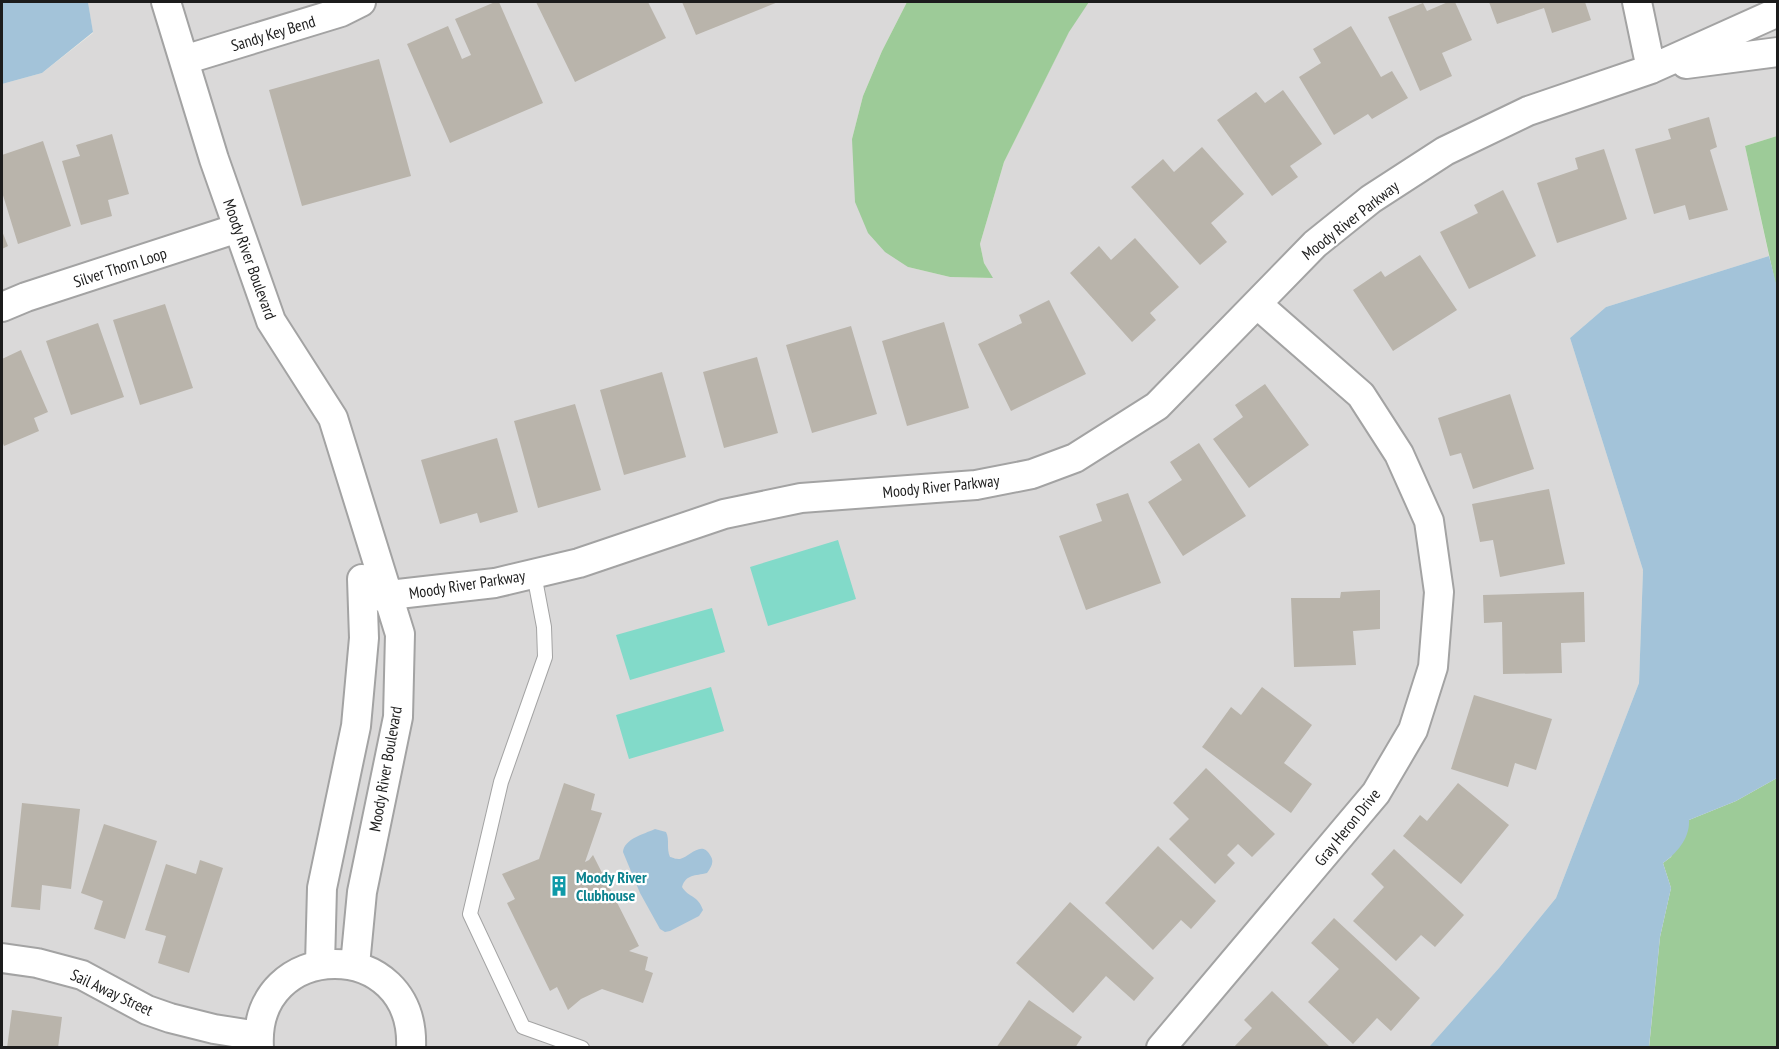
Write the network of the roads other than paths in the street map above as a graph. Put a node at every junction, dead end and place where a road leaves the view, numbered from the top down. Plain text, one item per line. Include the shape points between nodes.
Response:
1 (166, 2) edge
2 (361, 2) edge
3 (1637, 2) edge
4 (1778, 12) edge
5 (1778, 52) edge
6 (184, 60) junction
7 (1651, 69) junction
8 (238, 228) junction
9 (1257, 304) junction
10 (2, 307) edge
11 (534, 574) junction
12 (375, 597) junction
13 (2, 958) edge
14 (320, 964) junction
15 (355, 965) junction
16 (258, 1042) edge
17 (411, 1047) edge
18 (582, 1047) edge
19 (1161, 1047) edge

1 - 6 street, Moody River Boulevard
2 - 6 street, Sandy Key Bend via 341,12
3 - 7 street
4 - 7 street, Moody River Parkway
5 - 7 street, Moody River Parkway
6 - 8 street, Moody River Boulevard
7 - 9 street, Moody River Parkway via 1528,111 1445,151 1371,199 1315,244
8 - 10 street, Silver Thorn Loop
8 - 12 street, Moody River Boulevard via 271,321 333,418 361,505
9 - 11 street, Moody River Parkway via 1157,406 1075,459 1032,474 976,485 801,498 724,514 579,563
9 - 19 street, Gray Heron Drive via 1361,396 1399,454 1429,520 1439,592 1433,667 1413,730 1376,793
11 - 12 street, Moody River Parkway via 495,583
11 - 18 lane via 544,627 544,657 501,782 470,914 523,1027
12 - 14 street, Moody River Boulevard via 364,638 356,726 322,888
12 - 15 street, Moody River Boulevard via 400,634 398,717 362,892
13 - 16 street, Sail Away Street via 82,975 147,1010
14 - 15 street
14 - 16 street via 286,980 268,1000
15 - 17 street via 390,986 405,1008

